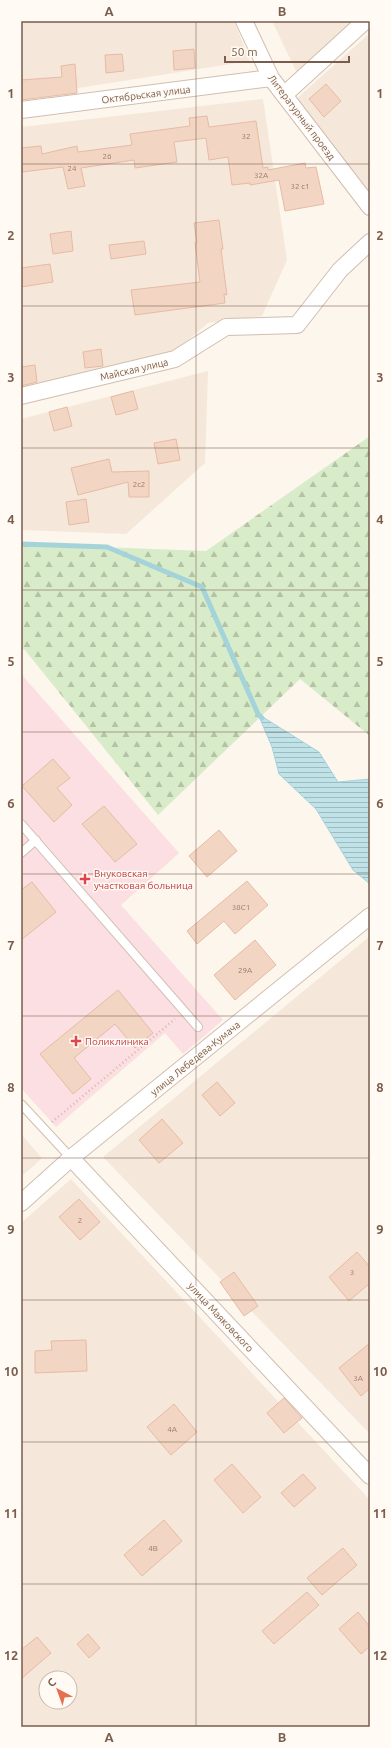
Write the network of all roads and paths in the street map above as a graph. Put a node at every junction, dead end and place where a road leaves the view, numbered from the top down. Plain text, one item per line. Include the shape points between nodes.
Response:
1 (244, 21) edge
2 (366, 21) edge
3 (271, 78) junction
4 (284, 95) junction
5 (21, 110) edge
6 (370, 207) edge
7 (370, 242) edge
8 (21, 396) edge
9 (21, 824) edge
10 (36, 840) junction
11 (21, 853) edge
12 (370, 916) edge
13 (184, 1011) junction
14 (198, 1027) dead end
15 (21, 1104) edge
16 (44, 1128) junction
17 (71, 1158) junction
18 (21, 1203) edge
19 (370, 1476) edge

1 - 3 street, Литературный проезд
2 - 4 street
3 - 4 street, Литературный проезд
3 - 5 street, Октябрьская улица
4 - 6 street, Литературный проезд
7 - 8 street, Майская улица via 340,270 297,325 226,327 175,359
9 - 10 lane
10 - 11 lane
10 - 13 lane
12 - 17 street, улица Лебедева-Кумача
13 - 14 lane
13 - 16 path
15 - 16 lane
16 - 17 lane
17 - 18 street, улица Лебедева-Кумача
17 - 19 street, улица Маяковского

